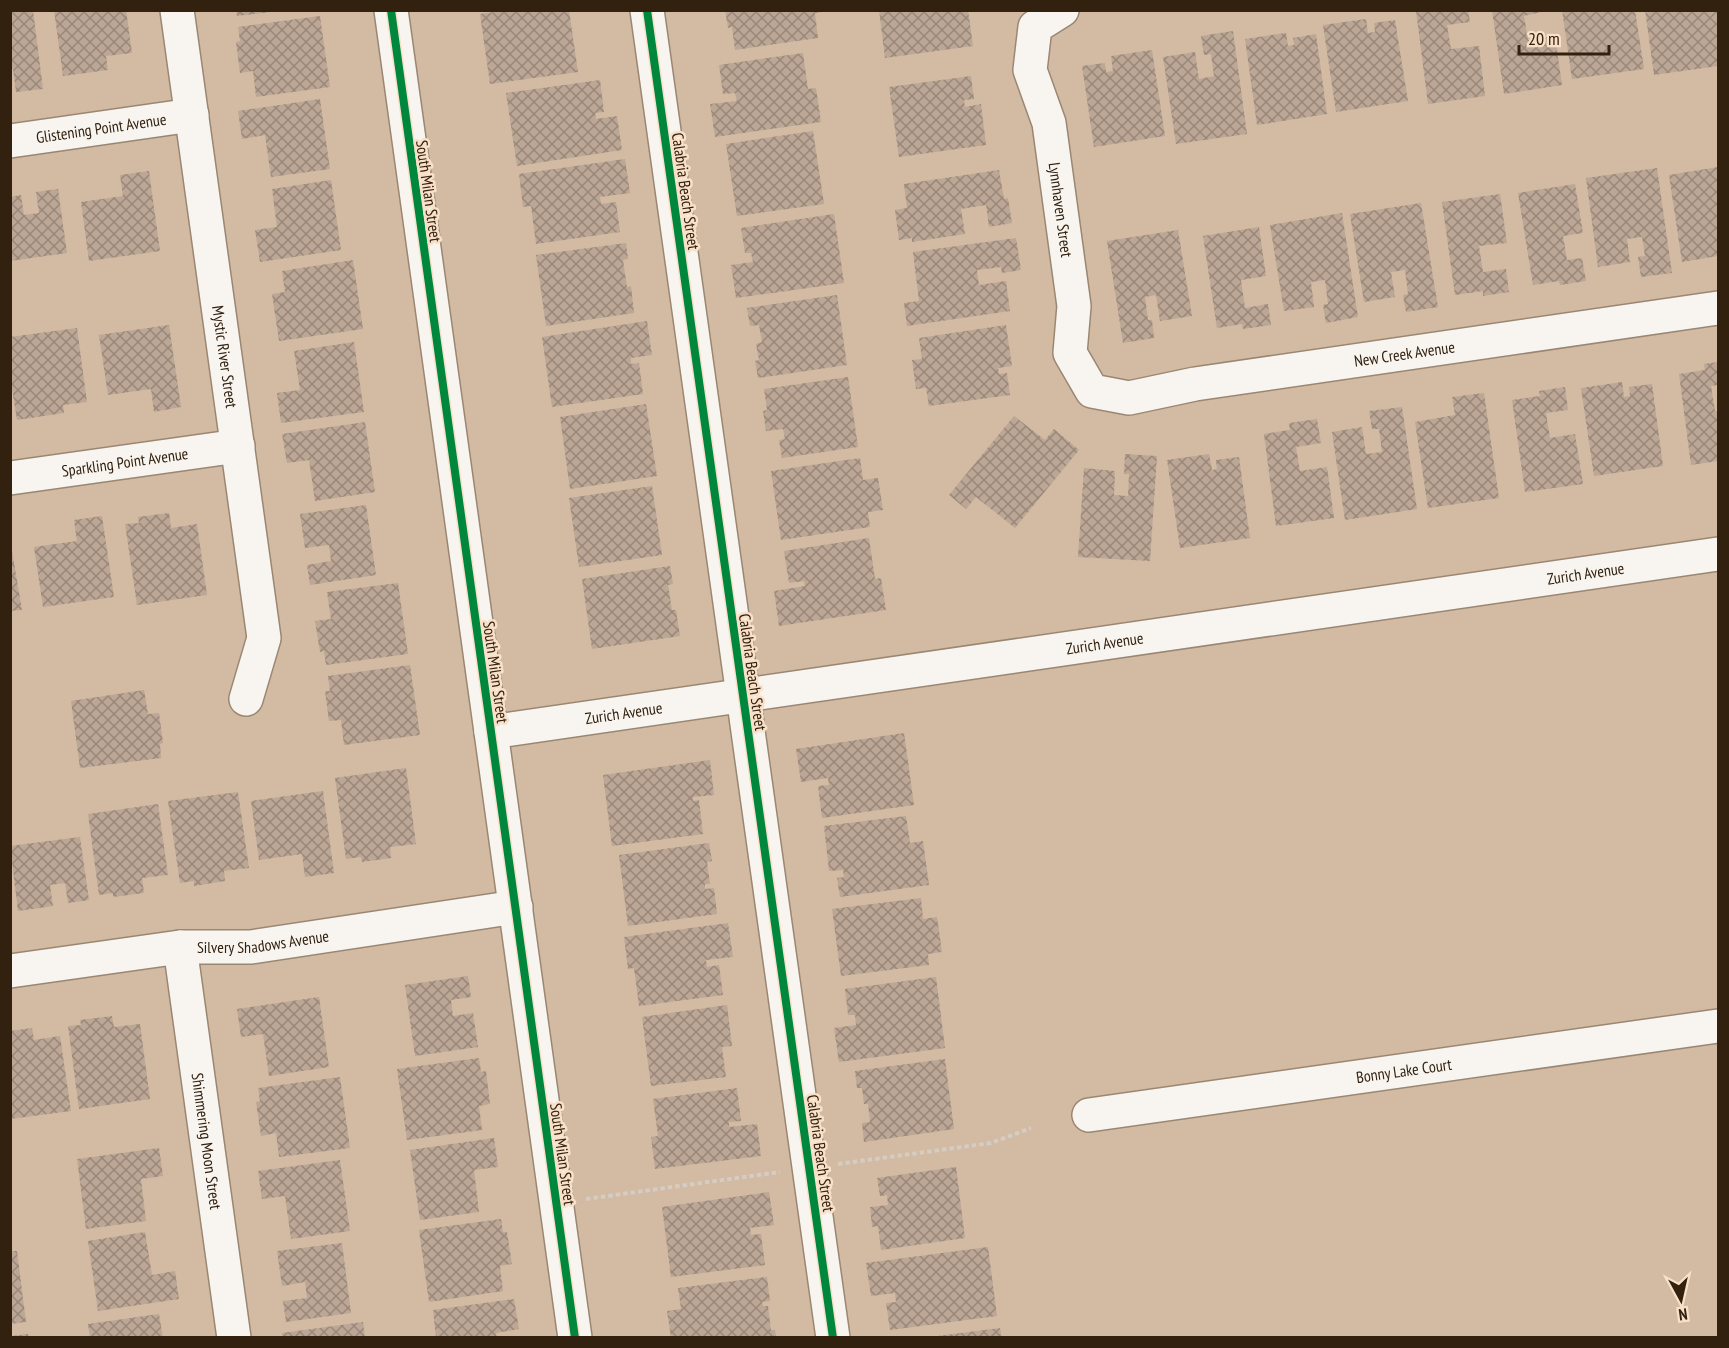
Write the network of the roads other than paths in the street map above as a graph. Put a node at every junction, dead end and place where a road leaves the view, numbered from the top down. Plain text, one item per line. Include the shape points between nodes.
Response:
1 (177, 10) edge
2 (391, 10) edge
3 (647, 10) edge
4 (1048, 19) edge
5 (192, 115) junction
6 (10, 141) edge
7 (1719, 308) edge
8 (1092, 391) joint
9 (238, 446) junction
10 (10, 478) edge
11 (1719, 554) edge
12 (743, 694) junction
13 (246, 699) dead end
14 (491, 732) junction
15 (516, 907) junction
16 (180, 947) junction
17 (10, 971) edge
18 (1719, 1026) edge
19 (1089, 1115) dead end
20 (234, 1338) edge
21 (575, 1338) edge
22 (833, 1338) edge

1 - 5 street, Mystic River Street
2 - 14 street, South Milan Street
3 - 12 street, Calabria Beach Street
4 - 8 street, Lynnhaven Street via 1030,70 1049,123 1074,306 1070,353
5 - 6 street, Glistening Point Avenue
5 - 9 street, Mystic River Street
7 - 8 street, New Creek Avenue via 1195,384 1129,398
9 - 10 street, Sparkling Point Avenue
9 - 13 street, Mystic River Street via 264,638
11 - 12 street, Zurich Avenue
12 - 14 street, Zurich Avenue
12 - 22 street, Calabria Beach Street
14 - 15 street, South Milan Street
15 - 16 street, Silvery Shadows Avenue via 251,947
15 - 21 street, South Milan Street
16 - 17 street, Silvery Shadows Avenue
16 - 20 street, Shimmering Moon Street
18 - 19 street, Bonny Lake Court

